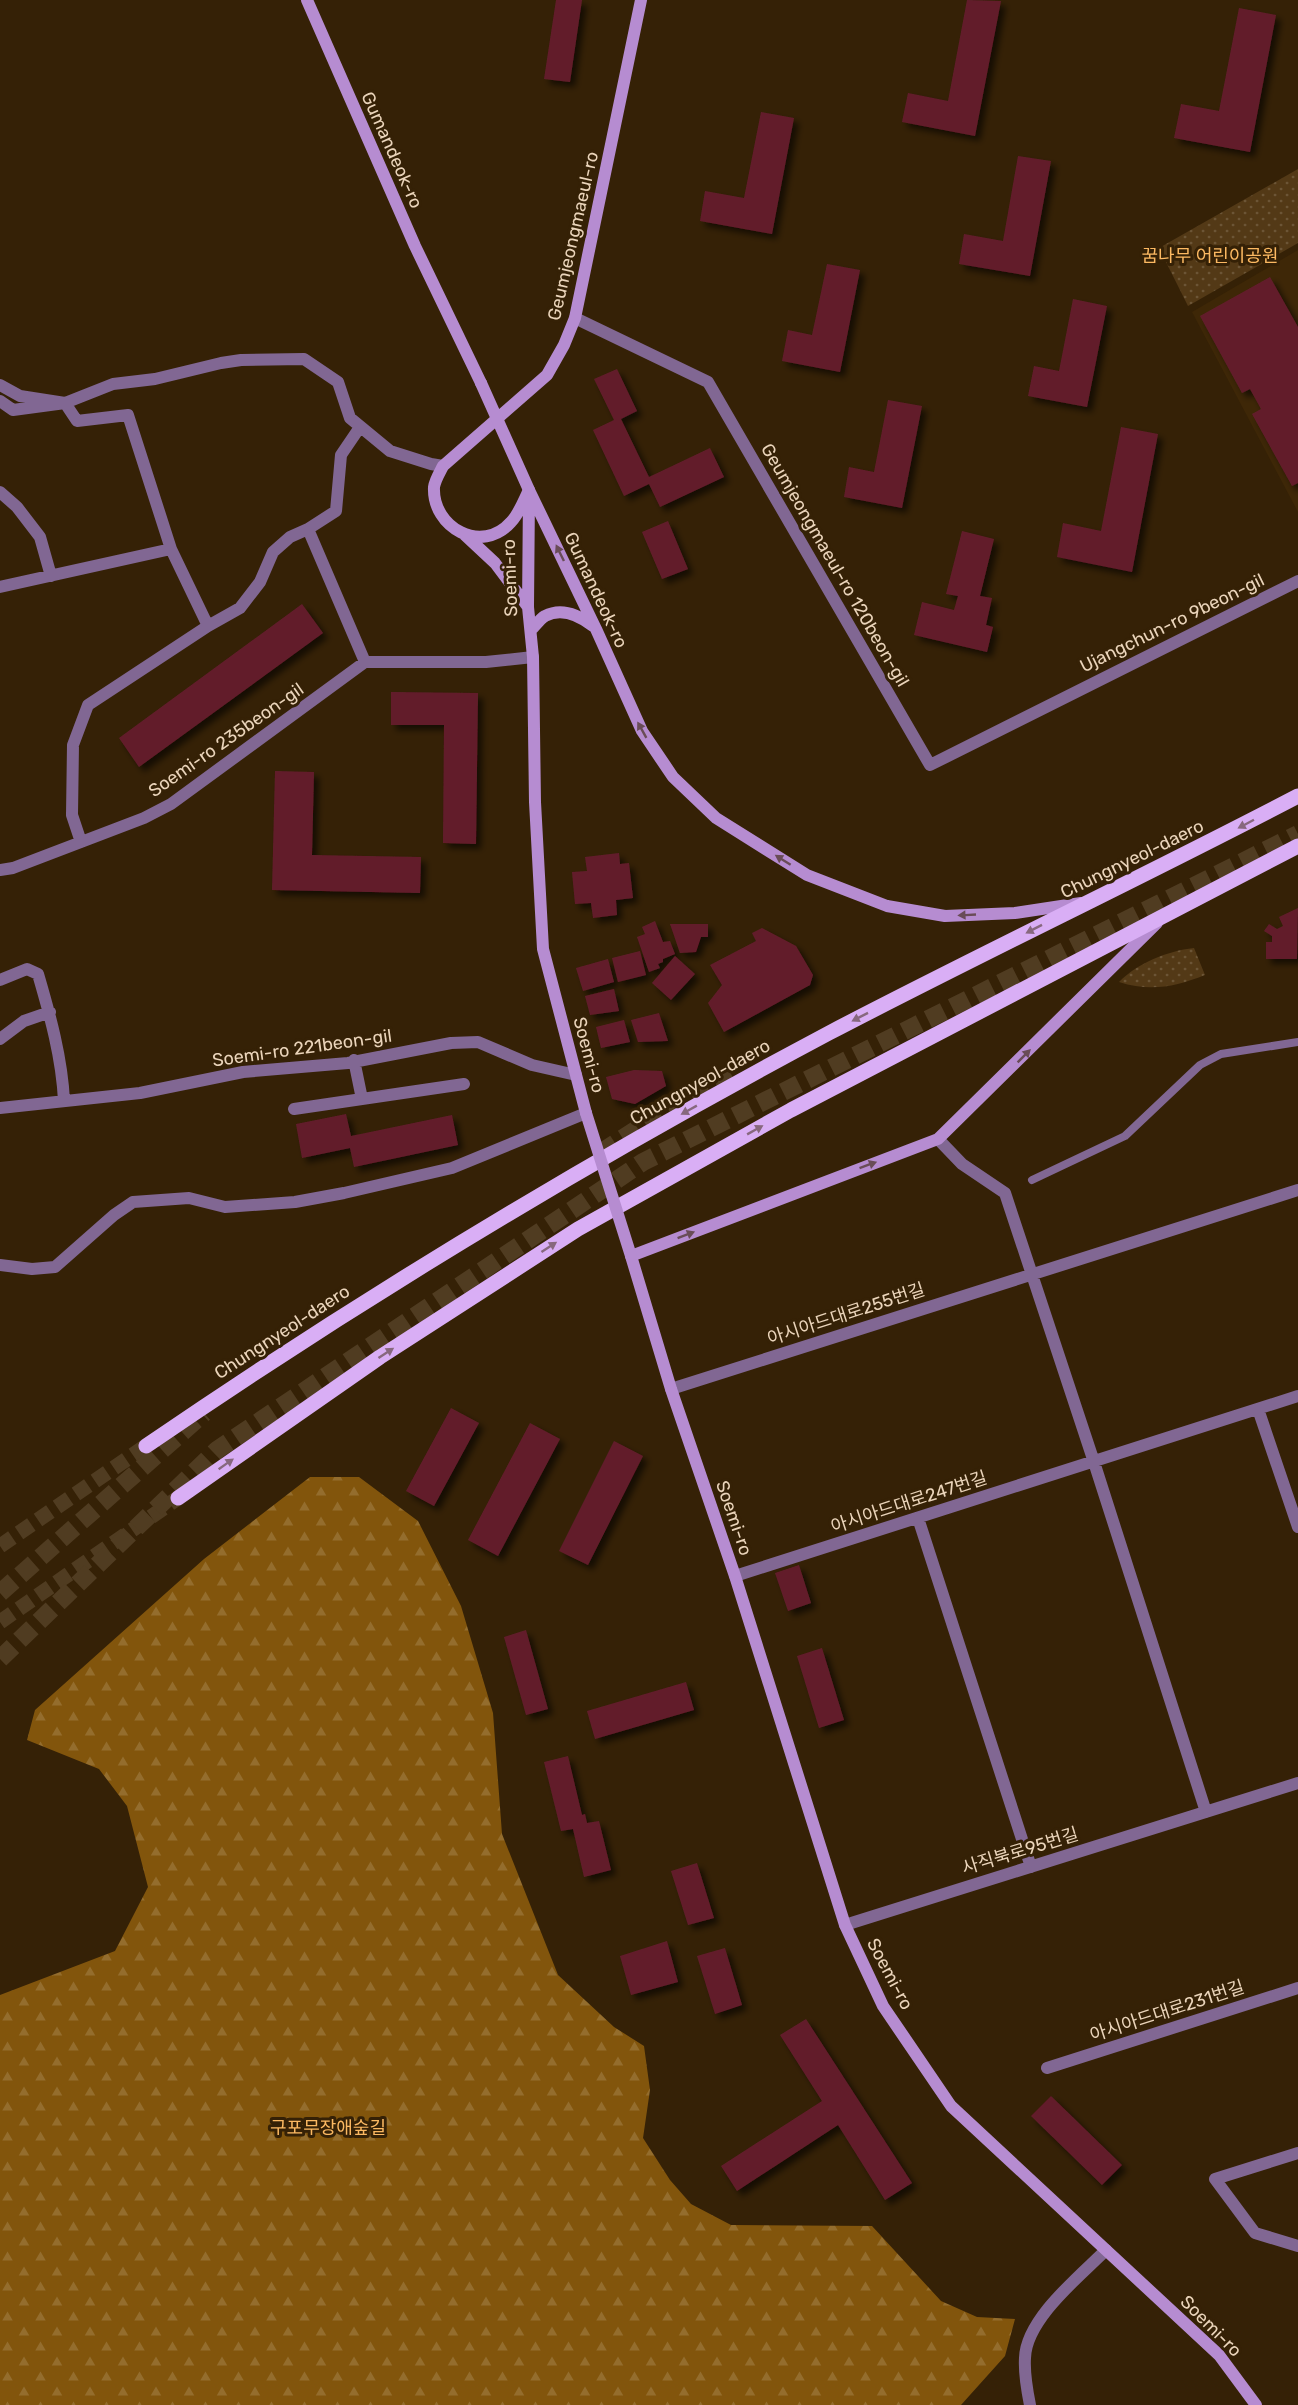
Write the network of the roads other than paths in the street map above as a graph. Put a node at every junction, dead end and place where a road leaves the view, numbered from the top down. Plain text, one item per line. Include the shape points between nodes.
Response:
1 (307, 0) edge
2 (641, 0) edge
3 (575, 318) junction
4 (0, 385) edge
5 (0, 401) edge
6 (65, 403) junction
7 (360, 427) junction
8 (443, 466) junction
9 (529, 490) junction
10 (0, 492) edge
11 (308, 529) junction
12 (465, 535) junction
13 (171, 549) junction
14 (51, 576) junction
15 (1298, 581) edge
16 (0, 587) edge
17 (528, 607) junction
18 (208, 626) junction
19 (596, 629) junction
20 (531, 630) junction
21 (533, 657) junction
22 (365, 662) junction
23 (1062, 697) joint
24 (1298, 796) edge
25 (81, 842) junction
26 (1298, 846) edge
27 (0, 870) edge
28 (1088, 902) junction
29 (1167, 914) junction
30 (0, 980) edge
31 (50, 1012) junction
32 (0, 1039) edge
33 (1298, 1042) edge
34 (354, 1061) junction
35 (576, 1075) junction
36 (464, 1084) dead end
37 (362, 1099) junction
38 (63, 1101) junction
39 (0, 1108) edge
40 (294, 1109) dead end
41 (586, 1113) junction
42 (938, 1140) junction
43 (1032, 1180) dead end
44 (1298, 1190) edge
45 (631, 1256) junction
46 (0, 1265) edge
47 (1032, 1274) junction
48 (671, 1389) junction
49 (1298, 1396) edge
50 (1258, 1409) junction
51 (146, 1446) tunnel mouth
52 (1094, 1462) junction
53 (178, 1498) tunnel mouth
54 (918, 1518) junction
55 (1298, 1527) edge
56 (735, 1576) junction
57 (1298, 1783) edge
58 (1206, 1812) junction
59 (1031, 1867) junction
60 (844, 1925) junction
61 (1298, 1988) edge
62 (1047, 2068) dead end
63 (1298, 2153) edge
64 (1298, 2246) edge
65 (1106, 2250) junction
66 (1030, 2405) edge
67 (1256, 2405) edge

1 - 9 main road, Gumandeok-ro, bridge via 415,246
2 - 3 main road, Geumjeongmaeul-ro
3 - 8 main road, Geumjeongmaeul-ro via 547,375
3 - 23 street, Geumjeongmaeul-ro 120beon-gil via 708,382 930,765
4 - 6 street via 20,396
5 - 6 street via 13,410
6 - 7 street via 113,384 155,379 221,363 304,359 338,382 350,418
6 - 13 street via 77,421 128,416
7 - 8 street via 390,451
7 - 11 street via 341,455 336,511
8 - 12 main road via 434,485 436,507 448,525
9 - 12 main road via 512,522 500,531 481,537
9 - 17 main road, Soemi-ro
19 -> 9 main road, Gumandeok-ro
10 - 14 street via 40,537
11 - 18 street via 290,537 273,552 260,582 240,608
11 - 22 street
12 - 17 main road via 495,563
13 - 14 street
13 - 18 street
14 - 16 street
15 - 23 street, Ujangchun-ro 9beon-gil
17 - 20 main road, Soemi-ro
18 - 25 street via 88,705 73,745 72,815
19 - 20 main road via 579,615 560,613 545,616
28 -> 19 main road, Gumandeok-ro via 1015,913 945,916 887,906 807,875 716,818 672,777 642,731
20 - 21 main road, Soemi-ro
21 - 22 street via 486,662
21 - 35 main road, Soemi-ro via 543,949
22 - 25 street, Soemi-ro 235beon-gil via 171,804
24 -> 28 main road, Chungnyeol-daero
25 - 27 street, Soemi-ro 235beon-gil
26 - 29 main road
28 -> 51 main road, Chungnyeol-daero via 829,1033 627,1144 260,1368
42 -> 29 main road
53 -> 29 main road via 380,1357 578,1229 791,1110
30 - 31 street via 27,969 38,974
31 - 32 street via 24,1021
31 - 38 street
33 - 43 lane via 1221,1054 1200,1065 1125,1136
34 - 35 street, Soemi-ro 221beon-gil via 451,1043 478,1042 532,1065
34 - 37 street
34 - 38 street, Soemi-ro 221beon-gil via 243,1072 140,1093
35 - 41 main road, Soemi-ro
36 - 37 street
37 - 40 street
38 - 39 street, Soemi-ro 221beon-gil
41 - 45 main road, Soemi-ro, bridge
41 - 46 street via 452,1168 344,1193 295,1202 225,1207 189,1198 133,1202 55,1267
45 -> 42 main road
42 - 47 street via 962,1164 1005,1193
44 - 47 street, 아시아드대로255번길
45 - 48 main road, Soemi-ro
47 - 48 street, 아시아드대로255번길
47 - 52 street
48 - 56 main road, Soemi-ro
49 - 50 street, 아시아드대로247번길
50 - 52 street, 아시아드대로247번길
50 - 55 street
52 - 54 street, 아시아드대로247번길
52 - 58 street
54 - 56 street, 아시아드대로247번길
54 - 59 street
56 - 60 main road, Soemi-ro
57 - 58 street, 사직북로95번길
58 - 59 street, 사직북로95번길
59 - 60 street, 사직북로95번길
60 - 65 main road, Soemi-ro via 883,2006 951,2106
61 - 62 street, 아시아드대로231번길
63 - 64 street via 1215,2179 1255,2233
65 - 66 street via 1044,2315 1030,2338 1024,2356
65 - 67 main road, Soemi-ro via 1219,2355

